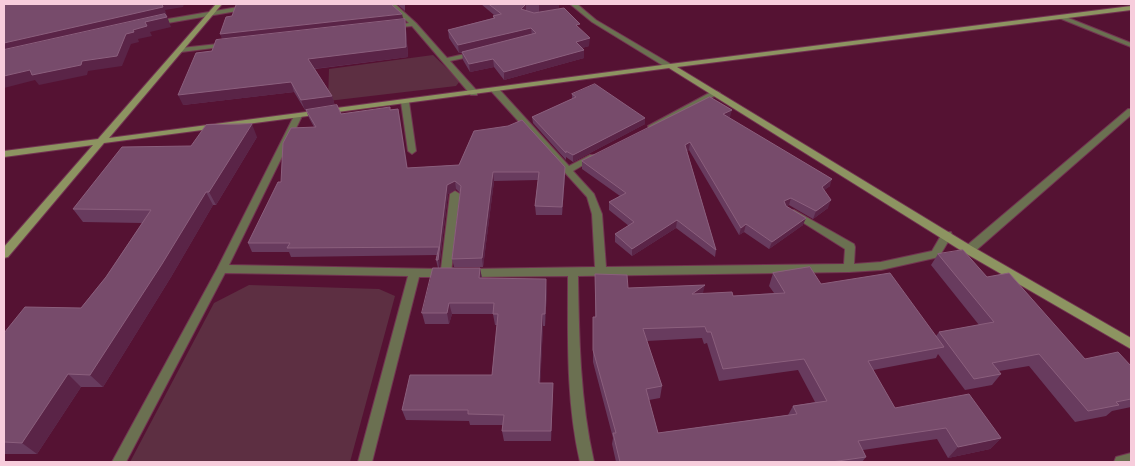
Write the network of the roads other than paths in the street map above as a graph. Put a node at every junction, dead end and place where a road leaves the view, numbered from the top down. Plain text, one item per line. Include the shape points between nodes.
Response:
1 (219, 4) edge
2 (266, 4) edge
3 (391, 4) edge
4 (574, 8) edge
5 (1131, 8) edge
6 (212, 12) junction
7 (1060, 17) junction
8 (152, 24) edge
9 (414, 24) junction
10 (385, 28) edge
11 (231, 45) edge
12 (1131, 45) edge
13 (181, 50) junction
14 (484, 51) edge
15 (446, 60) junction
16 (670, 66) junction
17 (495, 90) junction
18 (474, 93) junction
19 (716, 93) junction
20 (406, 102) junction
21 (1131, 111) edge
22 (298, 116) junction
23 (646, 130) edge
24 (102, 142) junction
25 (412, 151) dead end
26 (602, 152) edge
27 (4, 154) edge
28 (568, 170) junction
29 (455, 194) dead end
30 (788, 210) edge
31 (947, 235) junction
32 (969, 250) junction
33 (4, 254) edge
34 (849, 268) junction
35 (222, 269) junction
36 (573, 272) junction
37 (601, 272) junction
38 (446, 273) junction
39 (414, 274) junction
40 (1131, 344) edge
41 (1131, 460) edge
42 (119, 462) edge
43 (365, 462) edge
44 (587, 462) edge
45 (1120, 462) edge

1 - 6 street
2 - 6 street
3 - 9 street
4 - 16 street
5 - 7 street
6 - 8 street
6 - 13 street
7 - 12 street
7 - 16 street
9 - 10 street
9 - 15 street
11 - 13 street
13 - 24 street
14 - 15 street
15 - 18 street
16 - 17 street
16 - 19 street
17 - 18 street
17 - 28 street
18 - 20 street
19 - 23 street
19 - 31 street
20 - 22 street
20 - 25 street
21 - 32 street
22 - 24 street
22 - 35 street
24 - 27 street
24 - 33 street
26 - 28 street
28 - 37 street via 591,196 597,214
29 - 38 street
30 - 34 street via 850,247
31 - 32 street
31 - 34 street via 935,254 881,266
32 - 40 street
34 - 37 street
35 - 39 street
35 - 42 street
36 - 37 street
36 - 38 street
36 - 44 street via 579,432
38 - 39 street
39 - 43 street
41 - 45 street

